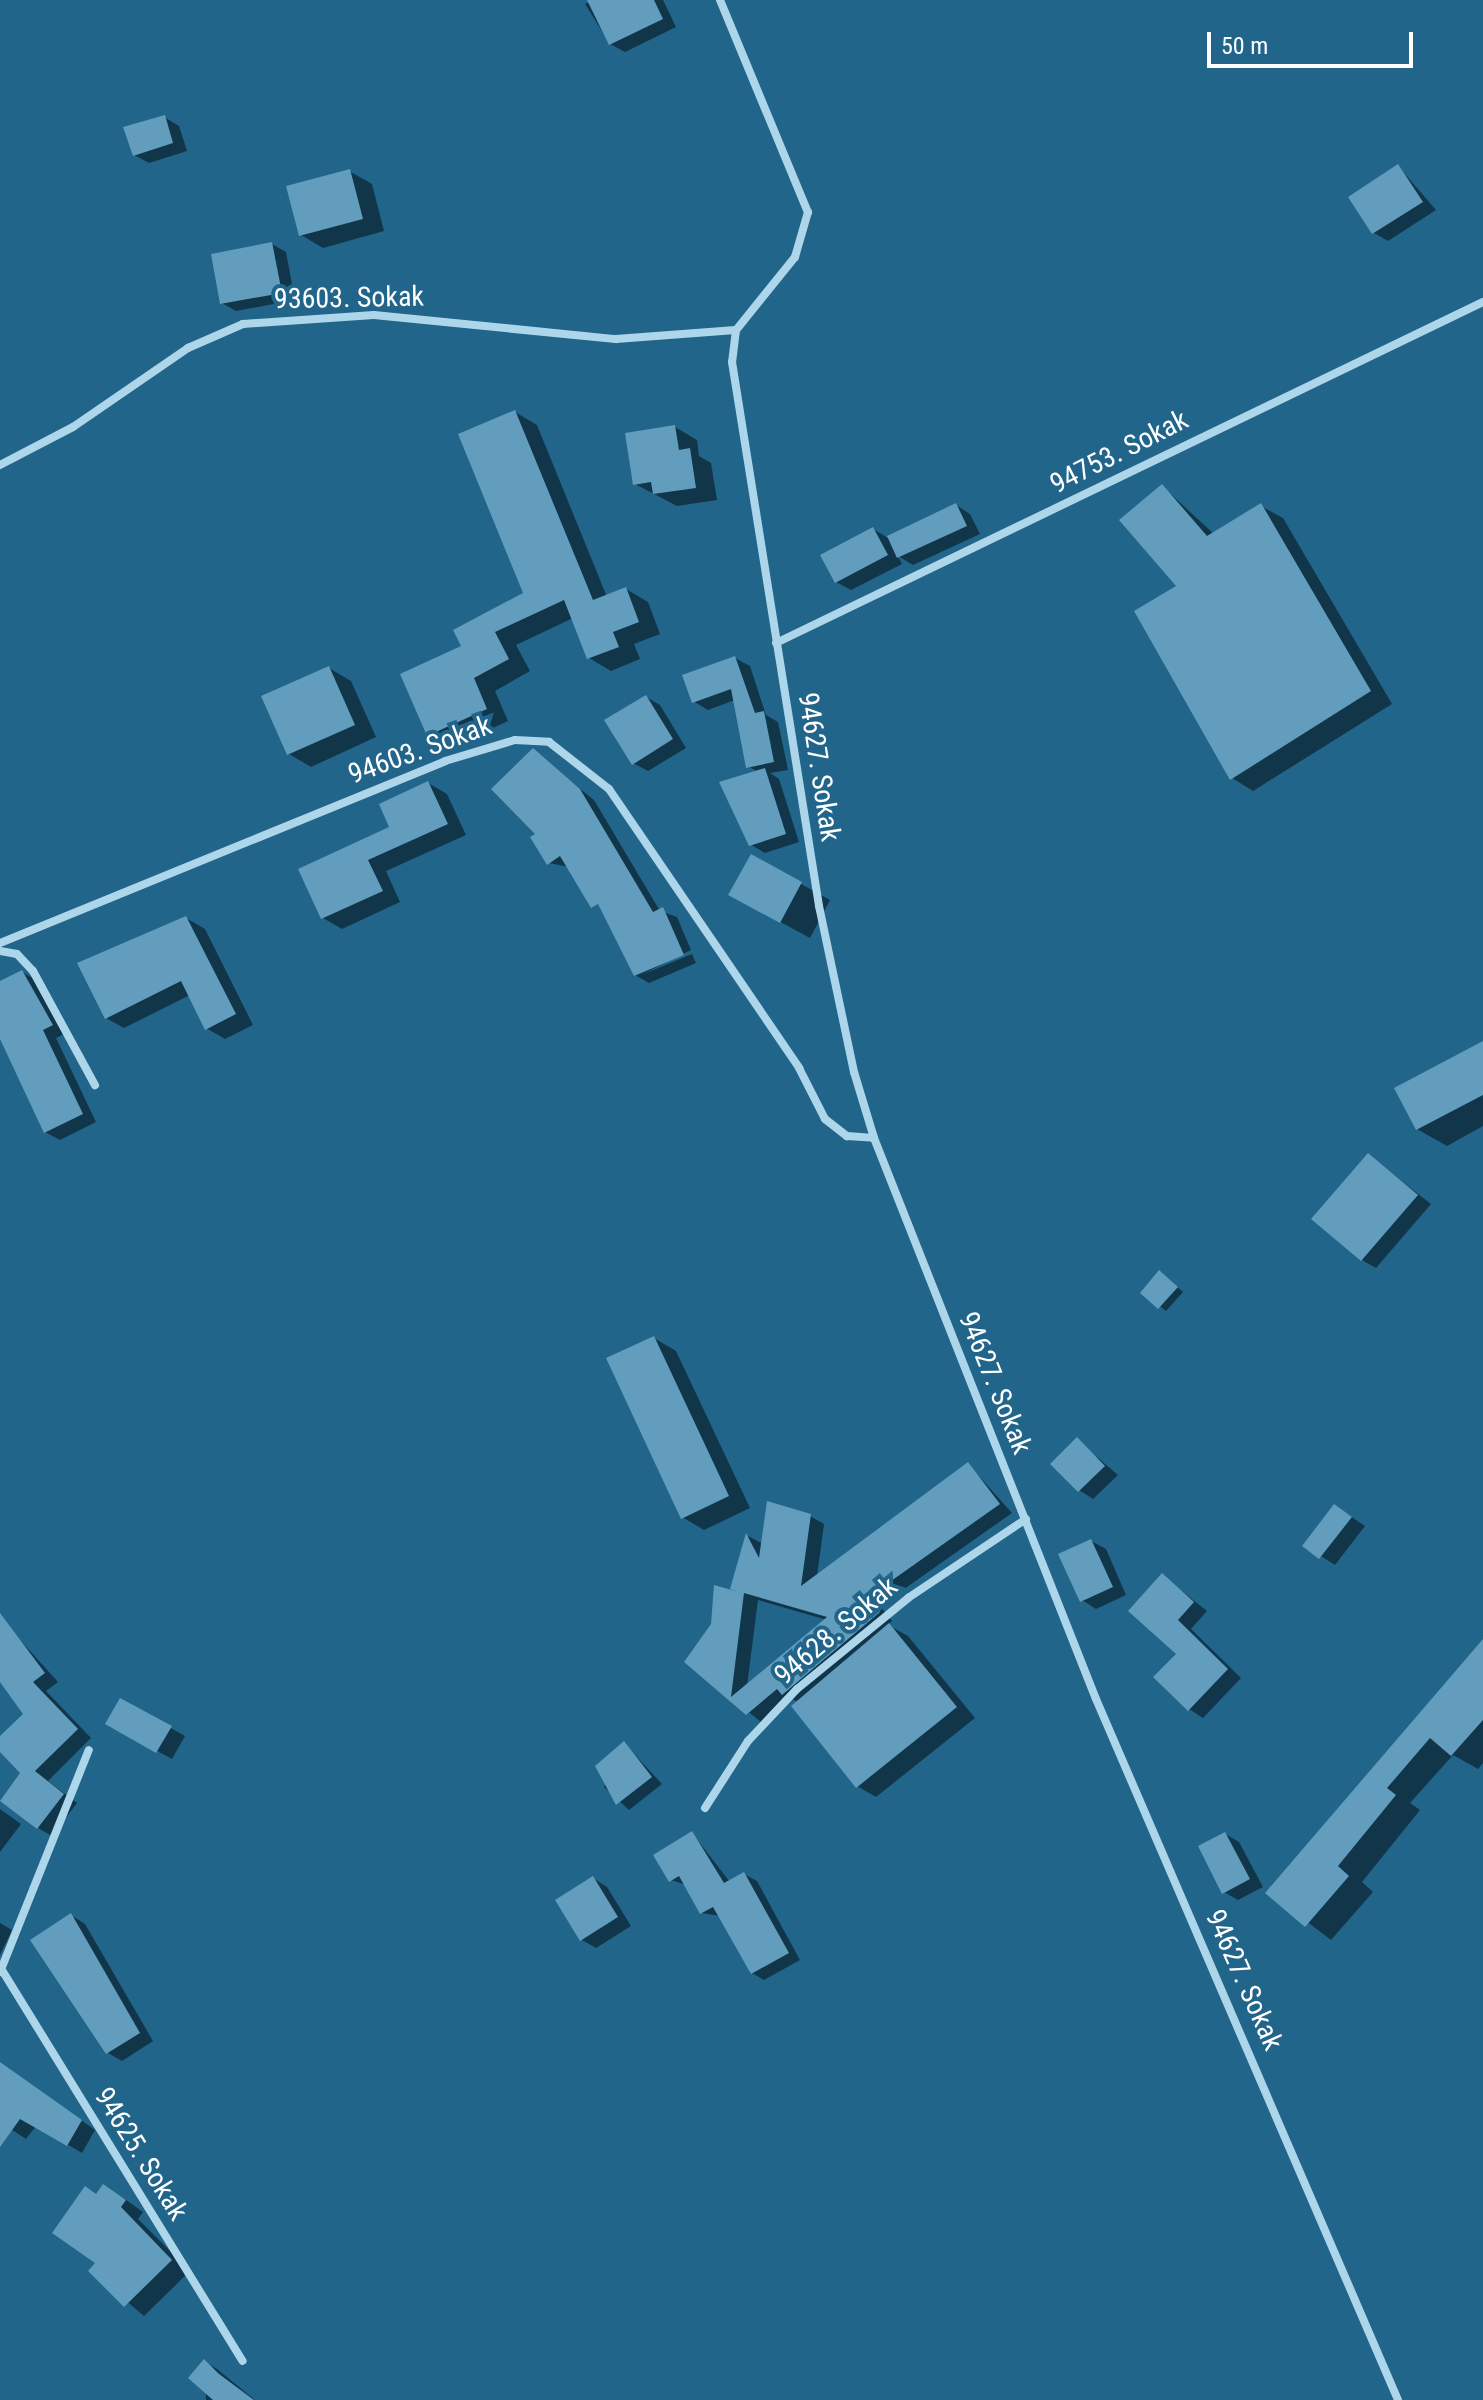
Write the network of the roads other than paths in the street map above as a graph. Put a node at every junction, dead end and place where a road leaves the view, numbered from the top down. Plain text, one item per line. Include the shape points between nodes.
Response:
1 (720, 0) edge
2 (1483, 302) edge
3 (736, 330) junction
4 (0, 465) edge
5 (776, 643) junction
6 (0, 943) edge
7 (0, 951) edge
8 (95, 1085) dead end
9 (874, 1138) junction
10 (1026, 1519) junction
11 (89, 1750) dead end
12 (705, 1808) dead end
13 (1, 1971) edge
14 (243, 2361) dead end
15 (1398, 2400) edge

1 - 3 street via 808,212 795,257
2 - 5 street, 94753. Sokak
3 - 4 street, 93603. Sokak via 616,339 386,316 243,324 188,348 73,427
3 - 5 street, 94627. Sokak via 735,404
5 - 9 street, 94627. Sokak via 819,906
6 - 9 street, 94603. Sokak via 445,761 515,740 549,742 609,789 799,1068 825,1119 847,1136
7 - 8 street via 17,954 33,971
9 - 10 street, 94627. Sokak
10 - 12 street, 94628. Sokak via 908,1598 797,1689 748,1741
10 - 15 street, 94627. Sokak
11 - 13 street, 94625. Sokak
13 - 14 street, 94625. Sokak

